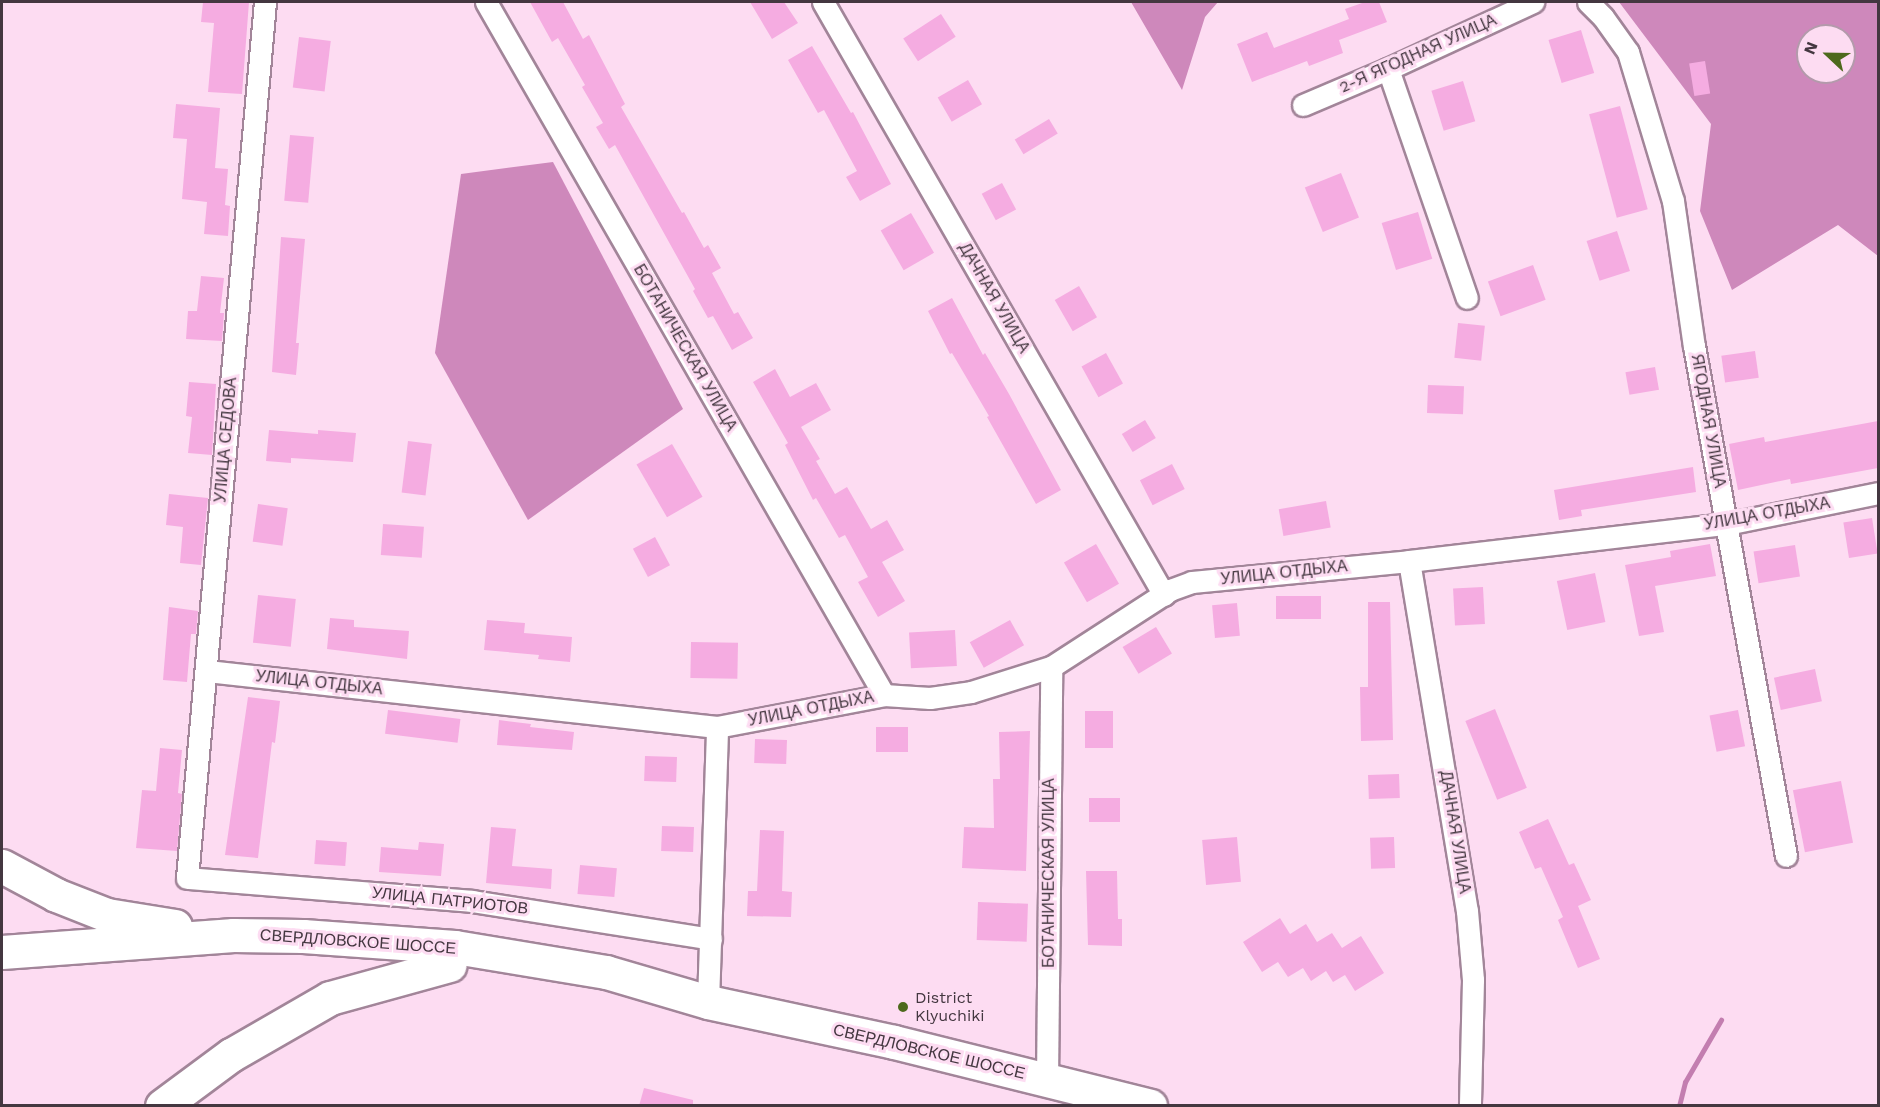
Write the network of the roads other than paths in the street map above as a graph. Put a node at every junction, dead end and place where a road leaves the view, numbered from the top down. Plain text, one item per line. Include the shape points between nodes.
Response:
1 (265, 2) edge
2 (486, 2) edge
3 (824, 2) edge
4 (1533, 2) edge
5 (1588, 2) edge
6 (1388, 69) junction
7 (1304, 105) dead end
8 (1467, 298) dead end
9 (1878, 493) edge
10 (1726, 524) junction
11 (1410, 561) junction
12 (1164, 595) junction
13 (1051, 667) junction
14 (207, 671) junction
15 (884, 695) junction
16 (717, 727) junction
17 (1786, 856) dead end
18 (2, 866) edge
19 (187, 878) joint
20 (233, 935) junction
21 (711, 939) junction
22 (2, 952) edge
23 (450, 965) junction
24 (2, 972) edge
25 (708, 1002) junction
26 (1047, 1080) junction
27 (162, 1106) edge
28 (1150, 1106) edge
29 (1470, 1106) edge

1 - 14 street, УЛИЦА СЕДОВА
2 - 15 street, БОТАНИЧЕСКАЯ УЛИЦА
3 - 12 street, ДАЧНАЯ УЛИЦА
4 - 6 street, 2-Я ЯГОДНАЯ УЛИЦА
5 - 10 street, ЯГОДНАЯ УЛИЦА via 1628,52 1673,201
6 - 7 street, 2-Я ЯГОДНАЯ УЛИЦА
6 - 8 street
9 - 10 street, УЛИЦА ОТДЫХА
10 - 11 street, УЛИЦА ОТДЫХА
10 - 17 street, ЯГОДНАЯ УЛИЦА
11 - 12 street, УЛИЦА ОТДЫХА via 1192,582
11 - 29 street, ДАЧНАЯ УЛИЦА via 1467,911 1473,981
12 - 13 street, УЛИЦА ОТДЫХА
13 - 15 street, УЛИЦА ОТДЫХА via 950,697
13 - 26 street, БОТАНИЧЕСКАЯ УЛИЦА
14 - 16 street, УЛИЦА ОТДЫХА
14 - 19 street, УЛИЦА СЕДОВА
15 - 16 street, УЛИЦА ОТДЫХА
16 - 21 street
18 - 20 main road via 56,896 107,915
19 - 21 street, УЛИЦА ПАТРИОТОВ via 472,900
20 - 22 main road, СВЕРДЛОВСКОЕ ШОССЕ
20 - 25 main road, СВЕРДЛОВСКОЕ ШОССЕ via 454,947 606,972
21 - 25 street
23 - 24 main road, СВЕРДЛОВСКОЕ ШОССЕ via 349,957 205,955
23 - 25 main road, СВЕРДЛОВСКОЕ ШОССЕ
23 - 27 main road via 330,998 231,1055
25 - 26 main road, СВЕРДЛОВСКОЕ ШОССЕ
26 - 28 main road, СВЕРДЛОВСКОЕ ШОССЕ

